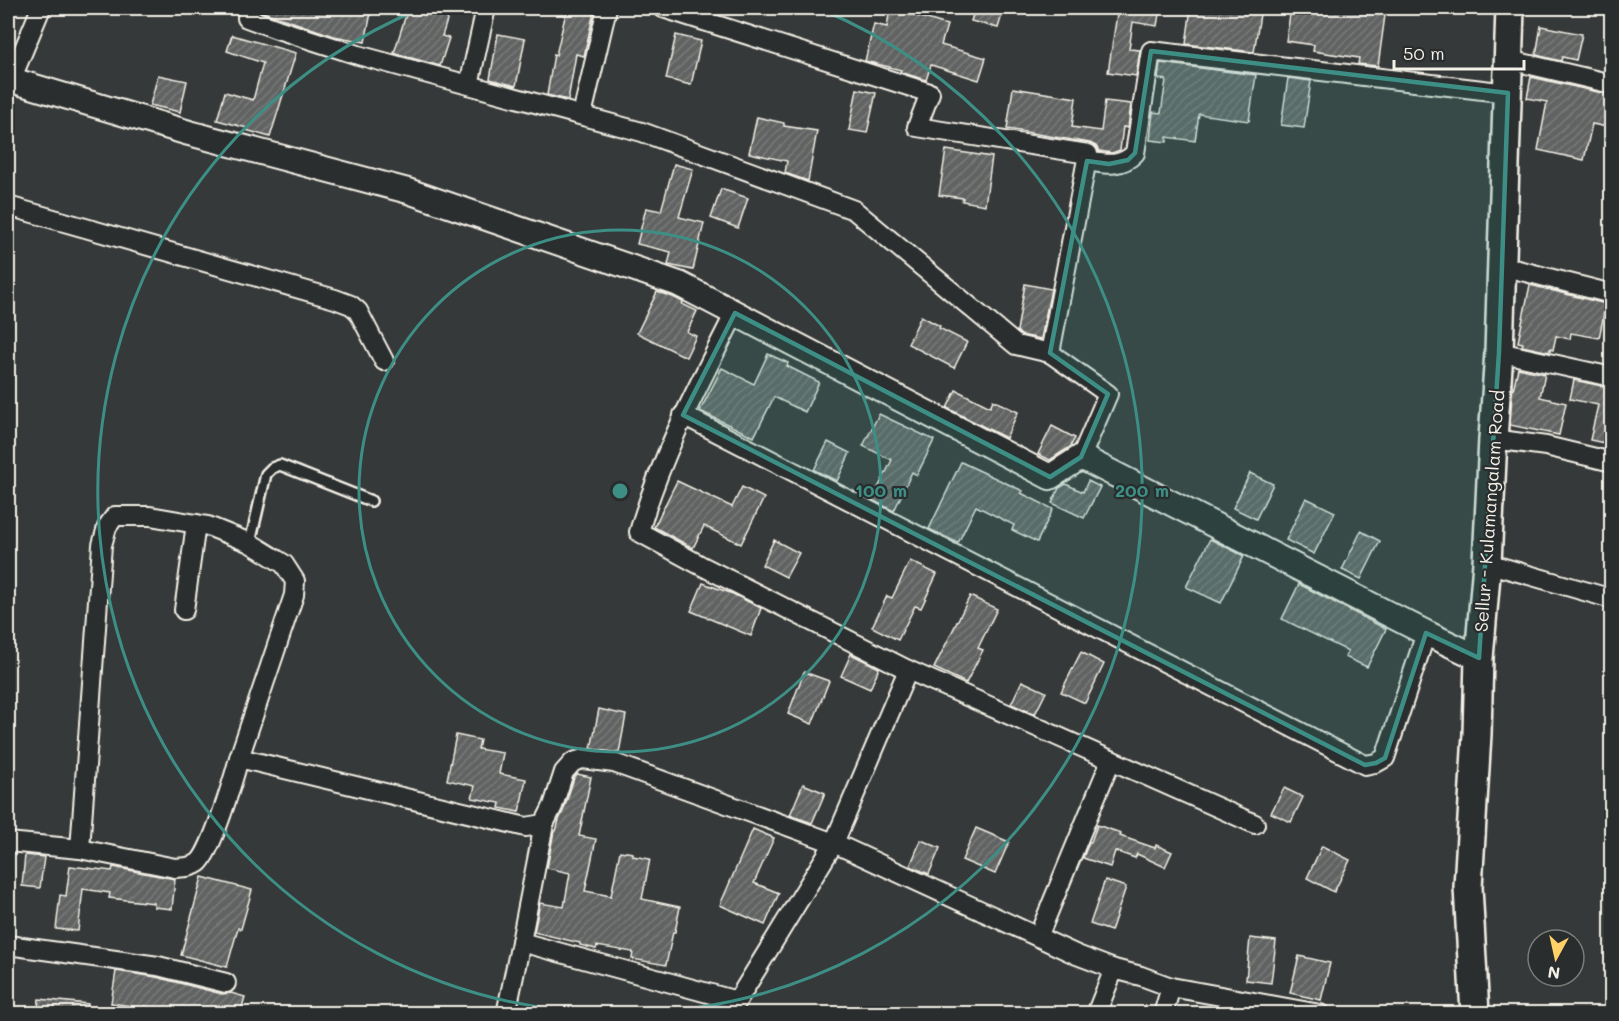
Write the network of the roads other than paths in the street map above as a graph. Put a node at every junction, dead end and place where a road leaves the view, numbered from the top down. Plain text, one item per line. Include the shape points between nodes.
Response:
1 (41, 8) edge
2 (249, 8) edge
3 (486, 8) edge
4 (607, 8) edge
5 (663, 8) edge
6 (1510, 8) edge
7 (1509, 60) junction
8 (9, 79) edge
9 (1611, 84) edge
10 (470, 85) junction
11 (1508, 93) junction
12 (582, 115) junction
13 (1087, 161) junction
14 (8, 206) edge
15 (1502, 266) junction
16 (1611, 294) edge
17 (735, 313) junction
18 (1499, 352) junction
19 (1050, 353) junction
20 (384, 362) dead end
21 (1611, 377) edge
22 (683, 415) junction
23 (1493, 439) junction
24 (1081, 456) junction
25 (1611, 462) edge
26 (371, 501) dead end
27 (196, 524) junction
28 (250, 543) junction
29 (1487, 563) junction
30 (1611, 598) edge
31 (184, 610) dead end
32 (1426, 633) junction
33 (1479, 658) junction
34 (908, 670) junction
35 (239, 758) junction
36 (1111, 760) junction
37 (544, 824) junction
38 (1255, 824) dead end
39 (8, 842) edge
40 (834, 843) junction
41 (80, 849) junction
42 (1038, 937) junction
43 (521, 942) junction
44 (8, 945) edge
45 (1114, 969) junction
46 (226, 983) dead end
47 (1171, 987) junction
48 (734, 1007) edge
49 (506, 1014) edge
50 (1096, 1014) edge
51 (1163, 1014) edge
52 (1320, 1014) edge
53 (1475, 1014) edge

1 - 8 street
2 - 10 street via 247,18 277,29
3 - 10 street
4 - 12 street
5 - 13 street via 930,93 918,127 1088,153
6 - 7 main road, Sellur - Kulamangalam Road
7 - 9 street
7 - 11 main road, Sellur - Kulamangalam Road
8 - 17 street via 189,133 408,191 679,284
10 - 12 street
11 - 13 street via 1151,51 1135,153 1128,160 1109,164
11 - 15 main road, Sellur - Kulamangalam Road
12 - 19 street via 642,132 854,210 1016,345
13 - 19 street
14 - 20 street via 351,305 358,311
15 - 16 street
15 - 18 main road, Sellur - Kulamangalam Road
17 - 22 street
17 - 24 street via 1050,477
18 - 21 street
18 - 23 main road, Sellur - Kulamangalam Road
19 - 24 street via 1108,394
22 - 32 street via 1365,765 1385,758
22 - 34 street via 639,532
23 - 25 street via 1546,446
23 - 29 main road, Sellur - Kulamangalam Road
24 - 32 street
26 - 28 lane via 280,465 266,474
27 - 28 street
27 - 31 street
27 - 41 street via 150,516 115,516 107,527 102,545
28 - 35 street via 284,564 295,581 294,596
29 - 30 street
29 - 33 main road, Sellur - Kulamangalam Road
32 - 33 street
33 - 53 main road, Sellur - Kulamangalam Road via 1468,887
34 - 36 street
34 - 40 street
35 - 37 street via 526,827
35 - 41 street via 200,862 175,868
36 - 38 street
36 - 42 street
37 - 40 street via 564,772 573,762 583,759 614,763
37 - 43 street
39 - 41 street
40 - 42 street
40 - 48 street
42 - 45 street
43 - 48 street
43 - 49 street
44 - 46 street via 158,966
45 - 47 street
45 - 50 street
47 - 51 street
47 - 52 street

